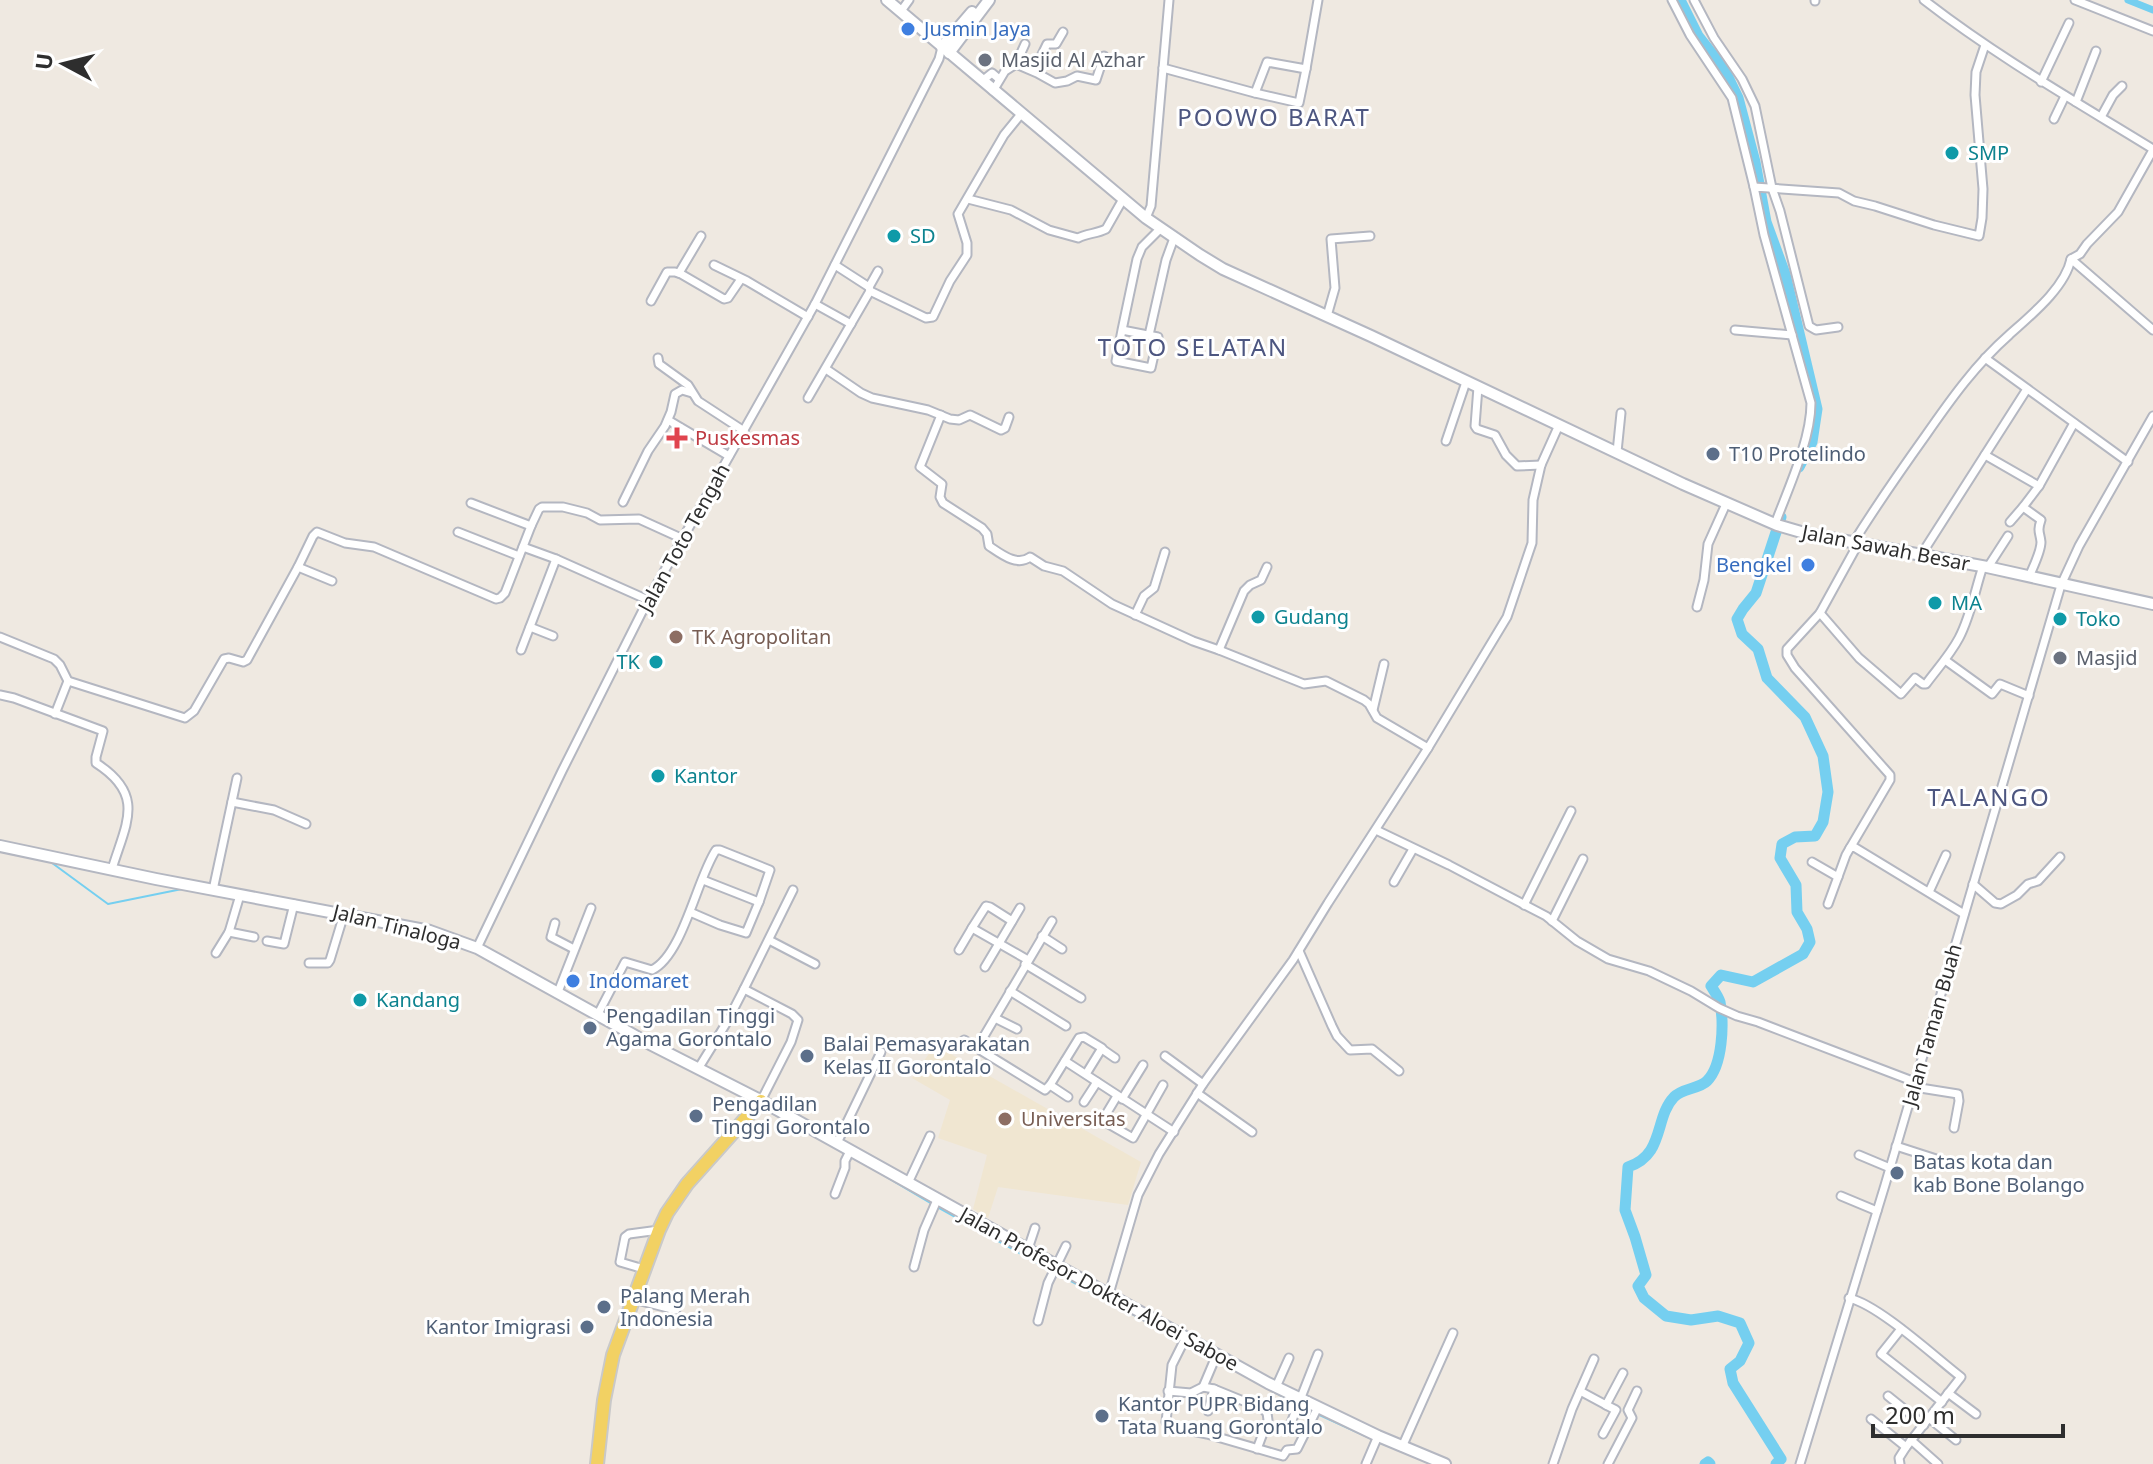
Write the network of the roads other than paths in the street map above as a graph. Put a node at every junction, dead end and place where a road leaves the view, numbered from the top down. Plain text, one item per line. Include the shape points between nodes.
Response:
1 (887, 0) edge
2 (909, 0) edge
3 (981, 0) edge
4 (989, 0) edge
5 (1169, 0) edge
6 (1318, 0) edge
7 (1672, 0) edge
8 (1694, 0) edge
9 (1924, 0) edge
10 (2075, 0) edge
11 (901, 11) junction
12 (2069, 23) dead end
13 (2153, 31) edge
14 (1063, 32) dead end
15 (1025, 44) dead end
16 (1985, 45) junction
17 (2096, 51) dead end
18 (943, 53) junction
19 (1104, 56) dead end
20 (1016, 64) junction
21 (1163, 68) junction
22 (1306, 69) junction
23 (1034, 71) junction
24 (999, 79) junction
25 (982, 81) junction
26 (2041, 82) junction
27 (2122, 86) dead end
28 (993, 91) junction
29 (1255, 93) junction
30 (2065, 96) junction
31 (2076, 102) junction
32 (1021, 114) junction
33 (2101, 117) junction
34 (2054, 119) dead end
35 (2153, 149) edge
36 (1756, 187) junction
37 (1770, 188) junction
38 (968, 199) junction
39 (1123, 199) junction
40 (1146, 218) junction
41 (1161, 228) junction
42 (701, 236) dead end
43 (1370, 236) dead end
44 (1174, 238) junction
45 (2071, 259) junction
46 (714, 265) dead end
47 (835, 265) junction
48 (878, 271) dead end
49 (679, 273) junction
50 (741, 279) junction
51 (870, 289) junction
52 (651, 301) dead end
53 (815, 304) junction
54 (1327, 316) junction
55 (808, 317) junction
56 (851, 324) junction
57 (1838, 327) dead end
58 (1122, 330) junction
59 (1735, 330) dead end
60 (2153, 330) edge
61 (1149, 335) junction
62 (1792, 335) junction
63 (658, 358) dead end
64 (1985, 358) junction
65 (826, 369) junction
66 (1466, 382) junction
67 (1478, 387) junction
68 (2027, 389) junction
69 (692, 393) junction
70 (808, 398) dead end
71 (1621, 413) dead end
72 (941, 415) junction
73 (2153, 416) edge
74 (1009, 417) dead end
75 (668, 420) junction
76 (2074, 423) junction
77 (1559, 425) junction
78 (744, 431) junction
79 (1446, 441) dead end
80 (1617, 452) junction
81 (1985, 455) junction
82 (729, 456) junction
83 (2128, 462) junction
84 (1541, 465) junction
85 (2039, 486) junction
86 (623, 502) dead end
87 (471, 503) dead end
88 (1726, 504) junction
89 (2023, 507) junction
90 (2010, 522) dead end
91 (1776, 524) junction
92 (531, 526) junction
93 (458, 532) dead end
94 (2008, 536) dead end
95 (683, 539) junction
96 (1855, 543) junction
97 (523, 547) junction
98 (1165, 552) dead end
99 (1921, 555) junction
100 (519, 556) junction
101 (556, 559) junction
102 (298, 567) junction
103 (1267, 567) dead end
104 (1986, 567) junction
105 (2029, 577) junction
106 (332, 581) dead end
107 (2061, 585) junction
108 (648, 600) junction
109 (2153, 604) edge
110 (1697, 607) dead end
111 (1820, 613) junction
112 (1135, 615) junction
113 (530, 627) junction
114 (553, 636) dead end
115 (0, 637) edge
116 (521, 650) dead end
117 (1219, 650) junction
118 (1945, 660) junction
119 (1384, 664) dead end
120 (68, 681) junction
121 (0, 695) edge
122 (2029, 696) junction
123 (1372, 712) junction
124 (55, 714) junction
125 (1428, 748) junction
126 (237, 778) dead end
127 (232, 802) junction
128 (1571, 811) dead end
129 (306, 824) dead end
130 (1376, 830) junction
131 (0, 846) edge
132 (1850, 848) junction
133 (1413, 849) junction
134 (1946, 855) dead end
135 (2060, 857) dead end
136 (1583, 859) dead end
137 (1812, 862) dead end
138 (112, 869) junction
139 (1838, 877) junction
140 (703, 880) junction
141 (1394, 882) dead end
142 (1973, 884) junction
143 (213, 890) junction
144 (793, 890) dead end
145 (1929, 892) junction
146 (240, 895) junction
147 (759, 902) junction
148 (294, 904) junction
149 (1828, 904) dead end
150 (1524, 905) junction
151 (591, 908) dead end
152 (1020, 908) dead end
153 (690, 912) junction
154 (344, 914) junction
155 (1964, 914) junction
156 (1012, 921) junction
157 (1052, 921) dead end
158 (1552, 921) junction
159 (555, 923) dead end
160 (972, 928) junction
161 (229, 932) junction
162 (1042, 936) junction
163 (254, 937) dead end
164 (769, 940) junction
165 (267, 941) dead end
166 (999, 943) junction
167 (477, 948) junction
168 (574, 949) junction
169 (1062, 949) dead end
170 (959, 950) dead end
171 (1299, 951) junction
172 (216, 953) dead end
173 (1026, 962) junction
174 (309, 963) dead end
175 (815, 964) dead end
176 (985, 967) dead end
177 (744, 989) junction
178 (1010, 991) junction
179 (558, 992) junction
180 (1081, 998) dead end
181 (598, 1014) junction
182 (995, 1018) junction
183 (1066, 1026) dead end
184 (1017, 1029) dead end
185 (964, 1040) dead end
186 (977, 1048) junction
187 (1102, 1049) junction
188 (881, 1052) dead end
189 (1165, 1056) dead end
190 (1115, 1058) dead end
191 (1065, 1061) junction
192 (1143, 1065) dead end
193 (698, 1069) junction
194 (1399, 1071) dead end
195 (1086, 1074) junction
196 (1097, 1082) junction
197 (1203, 1084) junction
198 (1050, 1085) junction
199 (1163, 1085) dead end
200 (1914, 1085) junction
201 (1197, 1093) junction
202 (1068, 1097) dead end
203 (1120, 1097) junction
204 (761, 1101) junction
205 (1084, 1102) dead end
206 (1147, 1114) junction
207 (1954, 1128) dead end
208 (1174, 1132) junction
209 (1252, 1132) dead end
210 (930, 1136) dead end
211 (837, 1143) junction
212 (1896, 1146) junction
213 (848, 1154) junction
214 (1859, 1155) dead end
215 (1958, 1166) dead end
216 (1890, 1168) junction
217 (908, 1183) junction
218 (835, 1194) dead end
219 (1841, 1196) dead end
220 (936, 1204) junction
221 (1877, 1211) junction
222 (1035, 1228) dead end
223 (659, 1230) junction
224 (1066, 1246) dead end
225 (1028, 1249) junction
226 (914, 1267) dead end
227 (644, 1269) junction
228 (1055, 1270) junction
229 (1109, 1294) junction
230 (1849, 1298) junction
231 (633, 1299) junction
232 (676, 1310) dead end
233 (1038, 1321) dead end
234 (1901, 1329) junction
235 (1453, 1333) dead end
236 (1185, 1340) junction
237 (1318, 1354) dead end
238 (1214, 1358) junction
239 (1289, 1358) dead end
240 (1594, 1359) dead end
241 (1623, 1373) dead end
242 (1203, 1387) junction
243 (1276, 1387) junction
244 (1214, 1389) junction
245 (1168, 1391) junction
246 (1580, 1391) junction
247 (1637, 1391) dead end
248 (1948, 1393) junction
249 (1888, 1396) dead end
250 (1942, 1402) junction
251 (1299, 1403) junction
252 (1606, 1405) junction
253 (1208, 1411) dead end
254 (1315, 1412) junction
255 (1976, 1414) dead end
256 (1871, 1419) dead end
257 (1927, 1422) junction
258 (1289, 1428) dead end
259 (1603, 1434) dead end
260 (1376, 1440) junction
261 (1956, 1440) dead end
262 (1908, 1444) junction
263 (1402, 1447) junction
264 (1257, 1449) junction
265 (597, 1464) edge
266 (1366, 1464) edge
267 (1445, 1464) edge
268 (1553, 1464) edge
269 (1608, 1464) edge
270 (1800, 1464) edge
271 (1900, 1464) edge
272 (1938, 1464) edge

1 - 11 street
2 - 11 street
3 - 18 street
4 - 18 street
5 - 21 street
6 - 22 street
7 - 36 street via 1732,98
8 - 37 street via 1749,90
9 - 16 street
10 - 13 street
11 - 18 street
12 - 26 street
14 - 23 street via 1056,44 1047,44
15 - 20 street
16 - 26 street
16 - 37 street via 1975,95 1983,189 1979,236 1839,193
17 - 31 street
18 - 25 street, Jalan Sawah Besar
18 - 47 street, Jalan Toto Tengah
19 - 23 street via 1096,80 1077,76 1055,83
20 - 23 street
20 - 24 street
21 - 29 street
21 - 40 street
22 - 29 street via 1267,62
22 - 29 street via 1299,103
24 - 25 street via 992,73
24 - 28 street
25 - 28 street, Jalan Sawah Besar
26 - 30 street
27 - 33 street
28 - 32 street, Jalan Sawah Besar
30 - 31 street
30 - 34 street
31 - 33 street
32 - 38 street
32 - 39 street, Jalan Sawah Besar
33 - 35 street
35 - 45 street via 2118,212
36 - 37 street
36 - 62 street
37 - 57 street via 1809,326
38 - 39 street via 1011,210 1078,238 1106,229
38 - 51 street via 958,217 967,255 931,319
39 - 40 street, Jalan Sawah Besar
40 - 41 street, Jalan Sawah Besar
41 - 44 street, Jalan Sawah Besar
41 - 58 street via 1137,259
42 - 49 street
43 - 54 street via 1331,239 1335,288
44 - 54 street, Jalan Sawah Besar via 1223,269
44 - 61 street
45 - 60 street
45 - 64 street via 2068,271 2041,305
46 - 50 street
47 - 51 street
47 - 53 street, Jalan Toto Tengah
48 - 51 street
49 - 50 street via 724,299
49 - 52 street via 667,272
50 - 55 street
51 - 56 street
53 - 55 street, Jalan Toto Tengah
53 - 56 street
54 - 66 street, Jalan Sawah Besar
55 - 78 street, Jalan Toto Tengah
56 - 65 street
58 - 61 street
58 - 61 street via 1116,361 1149,369 1158,339
59 - 62 street
62 - 91 street via 1811,413
63 - 69 street
64 - 68 street
64 - 96 street via 1892,482
65 - 70 street
65 - 72 street via 872,398
66 - 67 street, Jalan Sawah Besar
66 - 79 street
67 - 77 street, Jalan Sawah Besar
67 - 84 street via 1477,429 1495,435 1517,466
68 - 76 street
68 - 81 street
69 - 75 street via 675,394
69 - 78 street
71 - 80 street
72 - 74 street via 959,420 970,415 1001,430
72 - 112 street via 920,465 942,484 943,503 982,528 989,546 1003,555 1022,562 1034,558 1063,571
73 - 83 street, Jalan Taman Buah
75 - 82 street
75 - 86 street
76 - 83 street
76 - 85 street
77 - 80 street, Jalan Sawah Besar
77 - 84 street
78 - 82 street, Jalan Toto Tengah
80 - 88 street, Jalan Sawah Besar
81 - 85 street
81 - 99 street
82 - 95 street, Jalan Toto Tengah
83 - 107 street, Jalan Taman Buah
84 - 125 street via 1532,543 1513,603
85 - 89 street
87 - 92 street
88 - 91 street, Jalan Sawah Besar
88 - 110 street via 1709,539
89 - 90 street
89 - 105 street via 2041,520 2041,541
91 - 96 street, Jalan Sawah Besar
92 - 95 street via 540,508 563,507 600,520 639,519
92 - 97 street
93 - 100 street
94 - 104 street
95 - 108 street, Jalan Toto Tengah
96 - 99 street, Jalan Sawah Besar
96 - 111 street
97 - 100 street
97 - 101 street
98 - 112 street via 1154,588
99 - 104 street, Jalan Sawah Besar
100 - 102 street via 505,593 496,599 374,547 319,532
101 - 108 street
101 - 113 street
102 - 106 street
102 - 120 street via 247,660 224,659 188,717
103 - 117 street via 1261,580 1244,591
104 - 105 street, Jalan Sawah Besar
104 - 118 street
105 - 107 street, Jalan Sawah Besar
107 - 109 street, Jalan Sawah Besar
107 - 122 street, Jalan Taman Buah
108 - 167 street, Jalan Toto Tengah
111 - 118 street via 1900,694 1913,679 1926,684
111 - 132 street via 1787,649 1788,659 1890,775
112 - 117 street
113 - 114 street
113 - 116 street
115 - 120 street via 54,659
117 - 123 street via 1304,684 1326,681 1364,700
118 - 122 street via 1992,694 2000,684
119 - 123 street
120 - 124 street
121 - 124 street
122 - 142 street, Jalan Taman Buah
123 - 125 street
124 - 138 street via 103,731 96,763 127,795 126,822
125 - 130 street
126 - 127 street
127 - 129 street via 274,810
127 - 143 street
128 - 150 street
130 - 133 street
130 - 171 street
131 - 138 street, Jalan Tinaloga
132 - 139 street
132 - 145 street
133 - 141 street
133 - 150 street
134 - 145 street
135 - 142 street via 2038,881 2001,904
136 - 158 street
137 - 139 street
138 - 143 street, Jalan Tinaloga
139 - 149 street
140 - 147 street
140 - 147 street via 720,850 769,870
140 - 153 street
142 - 155 street, Jalan Taman Buah
143 - 146 street, Jalan Tinaloga
144 - 164 street
145 - 155 street
146 - 148 street, Jalan Tinaloga
146 - 161 street
147 - 153 street via 746,933
148 - 154 street, Jalan Tinaloga
148 - 165 street via 284,943
150 - 158 street
151 - 168 street
152 - 156 street
153 - 181 street via 657,968 625,962
154 - 167 street, Jalan Tinaloga via 430,931
154 - 174 street via 330,960
155 - 200 street, Jalan Taman Buah
156 - 160 street via 986,906
156 - 166 street
157 - 162 street
158 - 200 street via 1608,959 1667,978 1737,1016
159 - 168 street via 551,937
160 - 166 street
160 - 170 street
161 - 163 street
161 - 172 street
162 - 169 street
162 - 173 street
164 - 175 street
164 - 177 street
166 - 173 street
166 - 176 street
167 - 179 street, Jalan Tinaloga
168 - 179 street
171 - 194 street via 1337,1036 1350,1050 1372,1049
171 - 197 street
173 - 178 street
173 - 180 street
177 - 193 street
177 - 204 street via 798,1020
178 - 182 street
178 - 183 street
179 - 181 street, Jalan Tinaloga
181 - 193 street, Jalan Tinaloga
182 - 184 street
182 - 186 street
185 - 186 street
186 - 198 street via 1044,1089
187 - 190 street
187 - 191 street via 1081,1037
187 - 195 street
188 - 211 street
189 - 197 street
191 - 195 street
191 - 198 street
192 - 203 street
193 - 204 street, Jalan Tinaloga
195 - 196 street
196 - 203 street
196 - 205 street
197 - 201 street
198 - 202 street
199 - 206 street
200 - 207 street via 1958,1094
200 - 212 street, Jalan Taman Buah
201 - 208 street
201 - 209 street
203 - 206 street
203 - 206 street via 1105,1116 1106,1124 1133,1138
204 - 211 street, Jalan Profesor Dokter Aloei Saboe
204 - 223 main road via 687,1184
206 - 208 street
208 - 229 street via 1138,1195
210 - 217 street
211 - 213 street, Jalan Profesor Dokter Aloei Saboe
212 - 215 street
212 - 216 street, Jalan Taman Buah
213 - 217 street, Jalan Profesor Dokter Aloei Saboe
213 - 218 street
214 - 216 street
216 - 221 street, Jalan Taman Buah
217 - 220 street, Jalan Profesor Dokter Aloei Saboe
219 - 221 street
220 - 225 street, Jalan Profesor Dokter Aloei Saboe
220 - 226 street
221 - 230 street, Jalan Taman Buah
222 - 225 street
223 - 227 main road
223 - 227 street via 625,1237 620,1262
224 - 228 street
225 - 228 street, Jalan Profesor Dokter Aloei Saboe
227 - 231 main road
228 - 229 street, Jalan Profesor Dokter Aloei Saboe
228 - 233 street
229 - 236 street, Jalan Profesor Dokter Aloei Saboe
230 - 234 street
230 - 270 street, Jalan Taman Buah
231 - 232 street
231 - 265 main road via 613,1355
234 - 248 street via 1961,1377
234 - 250 street via 1881,1354
235 - 263 street
236 - 238 street, Jalan Profesor Dokter Aloei Saboe
236 - 245 street via 1172,1365
237 - 251 street
238 - 242 street
238 - 243 street, Jalan Profesor Dokter Aloei Saboe
239 - 243 street
240 - 246 street
241 - 252 street
242 - 244 street
242 - 245 street via 1191,1393
243 - 251 street, Jalan Profesor Dokter Aloei Saboe
244 - 253 street
244 - 264 street via 1267,1413
245 - 264 street via 1168,1426
246 - 252 street
246 - 268 street
247 - 269 street via 1628,1410 1632,1418
248 - 250 street
248 - 255 street
249 - 257 street
250 - 257 street
251 - 254 street, Jalan Profesor Dokter Aloei Saboe
251 - 258 street
252 - 259 street via 1616,1410
254 - 260 street, Jalan Profesor Dokter Aloei Saboe
254 - 264 street via 1297,1450 1280,1456
256 - 262 street
257 - 261 street
257 - 262 street
260 - 263 street, Jalan Profesor Dokter Aloei Saboe
260 - 266 street
262 - 271 street
262 - 272 street
263 - 267 street, Jalan Profesor Dokter Aloei Saboe

